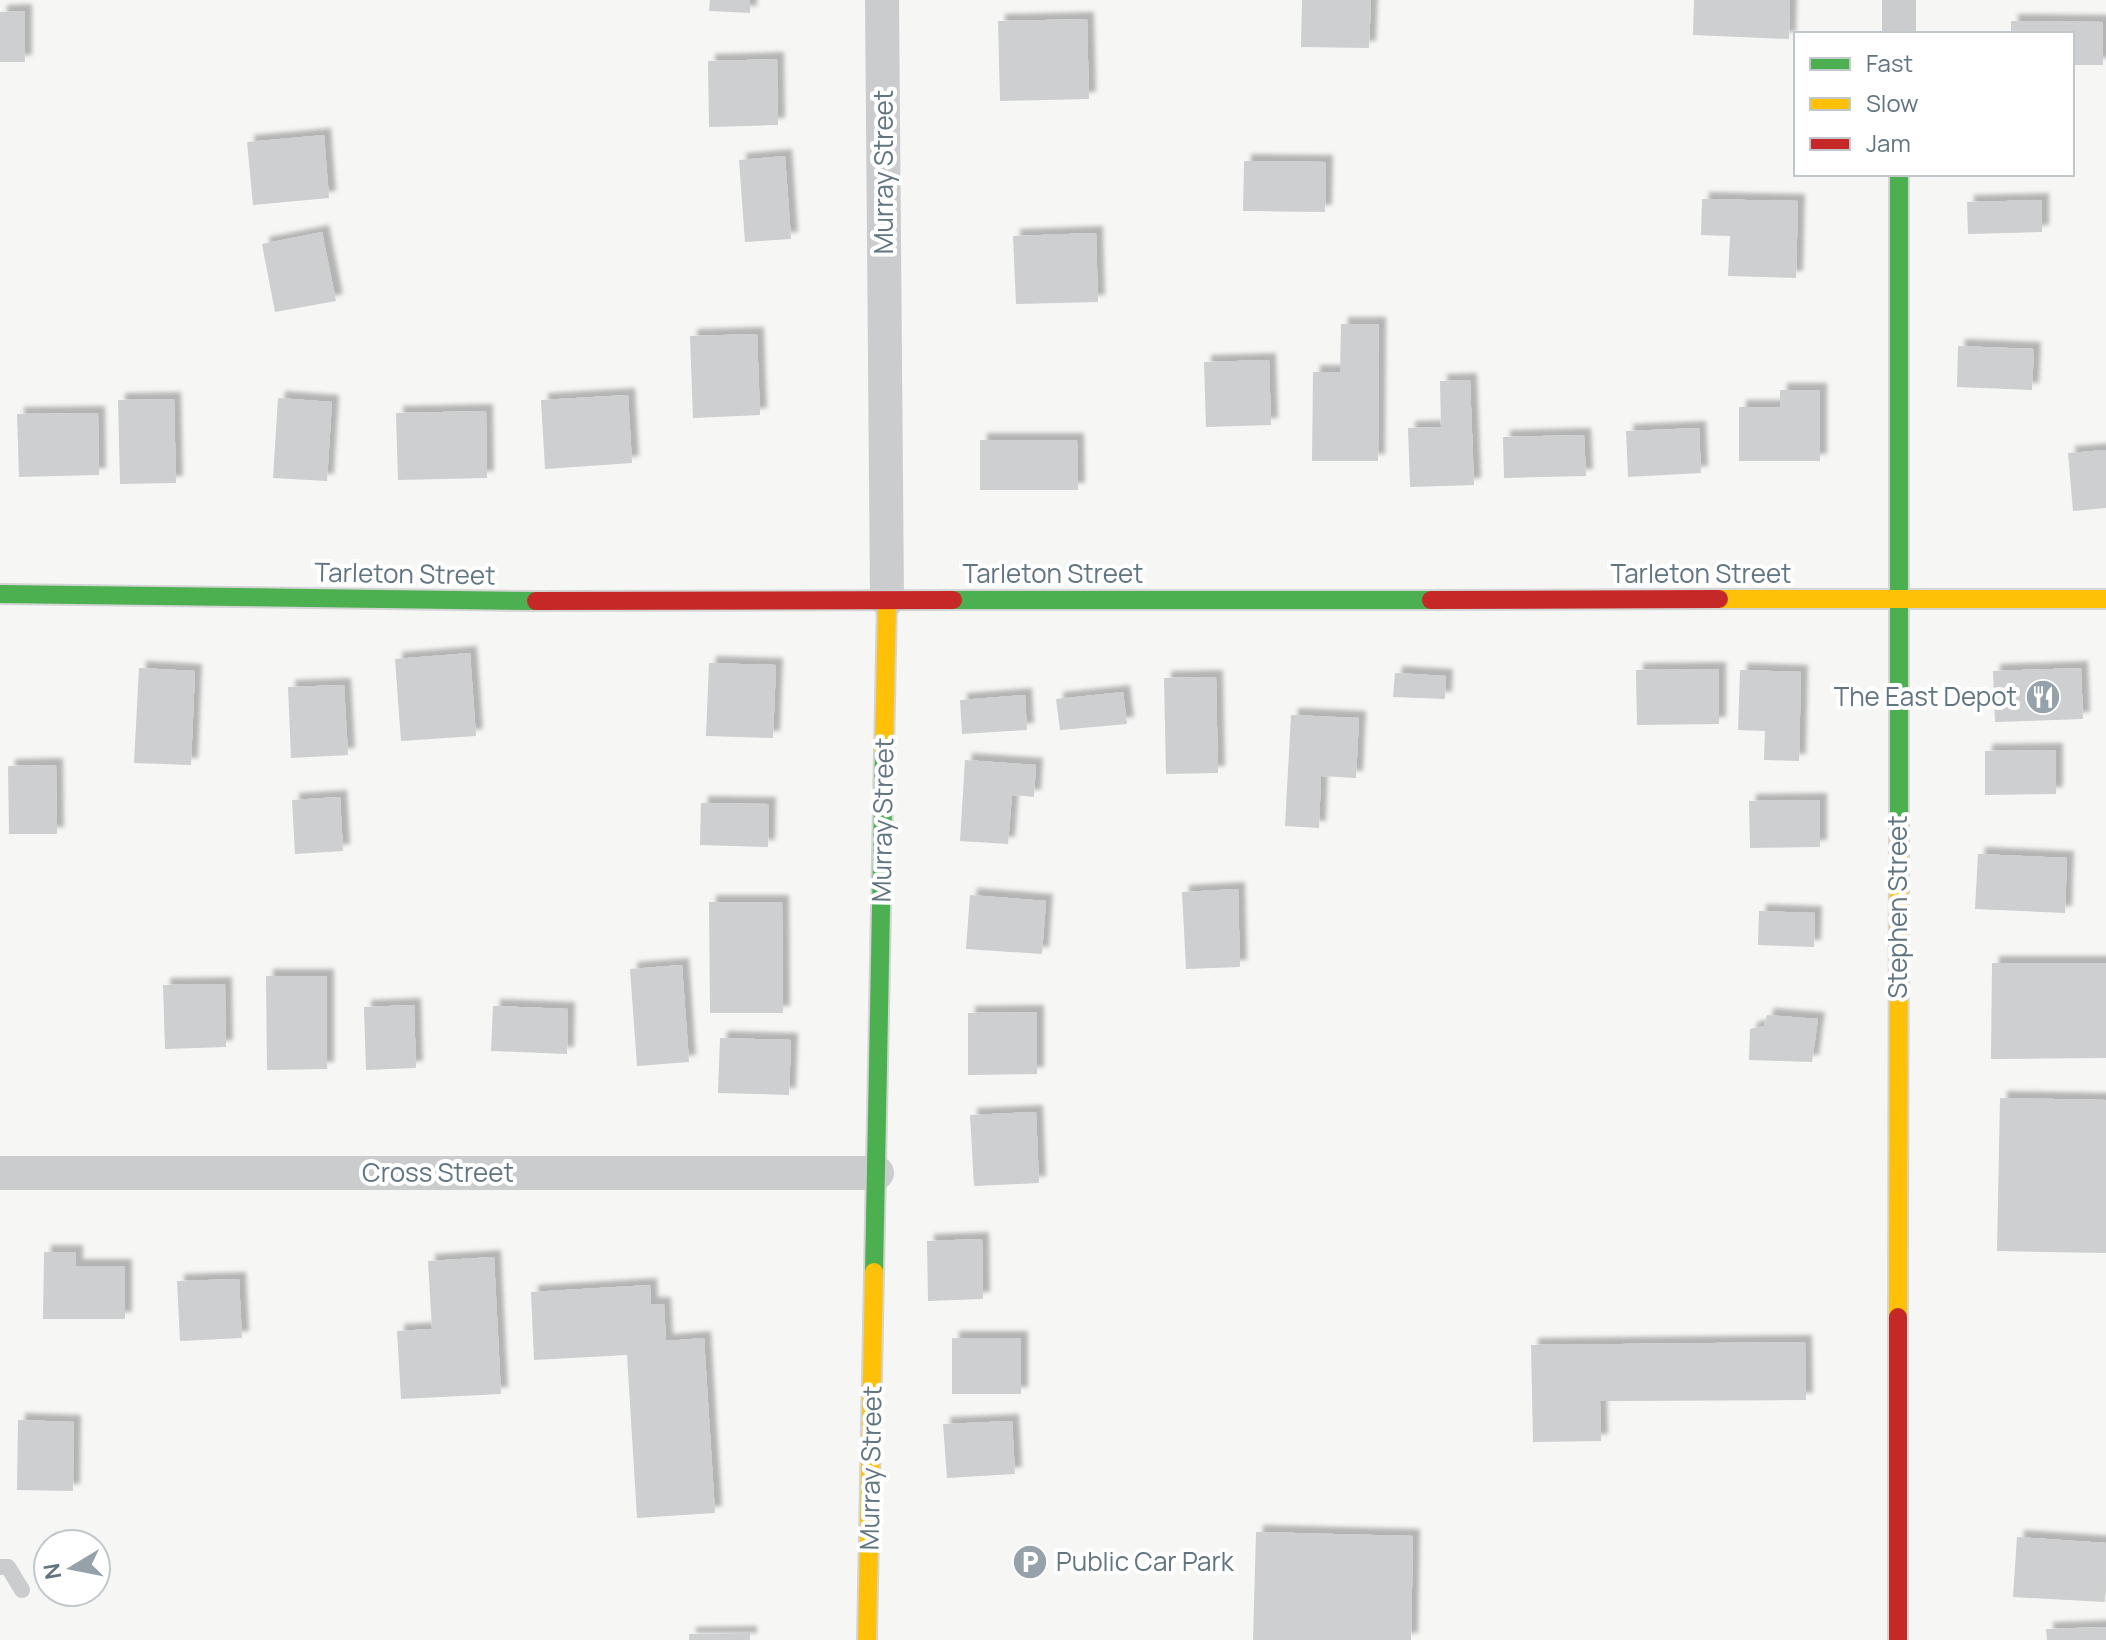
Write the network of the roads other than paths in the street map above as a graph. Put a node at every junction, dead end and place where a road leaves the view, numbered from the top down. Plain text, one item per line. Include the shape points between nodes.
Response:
1 (882, 0) edge
2 (1899, 0) edge
3 (1899, 32) edge
4 (1899, 176) edge
5 (0, 594) edge
6 (1898, 599) junction
7 (2106, 599) edge
8 (887, 600) junction
9 (0, 1173) edge
10 (877, 1173) junction
11 (0, 1567) edge
12 (22, 1590) dead end
13 (867, 1640) edge
14 (1898, 1640) edge

1 - 8 street, Murray Street
2 - 3 street
4 - 6 main road, Stephen Street
5 - 8 main road, Tarleton Street via 434,601
6 - 7 main road, Tarleton Street
6 - 8 main road, Tarleton Street
6 - 14 main road, Stephen Street
8 - 10 main road, Murray Street
9 - 10 street, Cross Street
10 - 13 main road, Murray Street
11 - 12 lane via 8,1567

